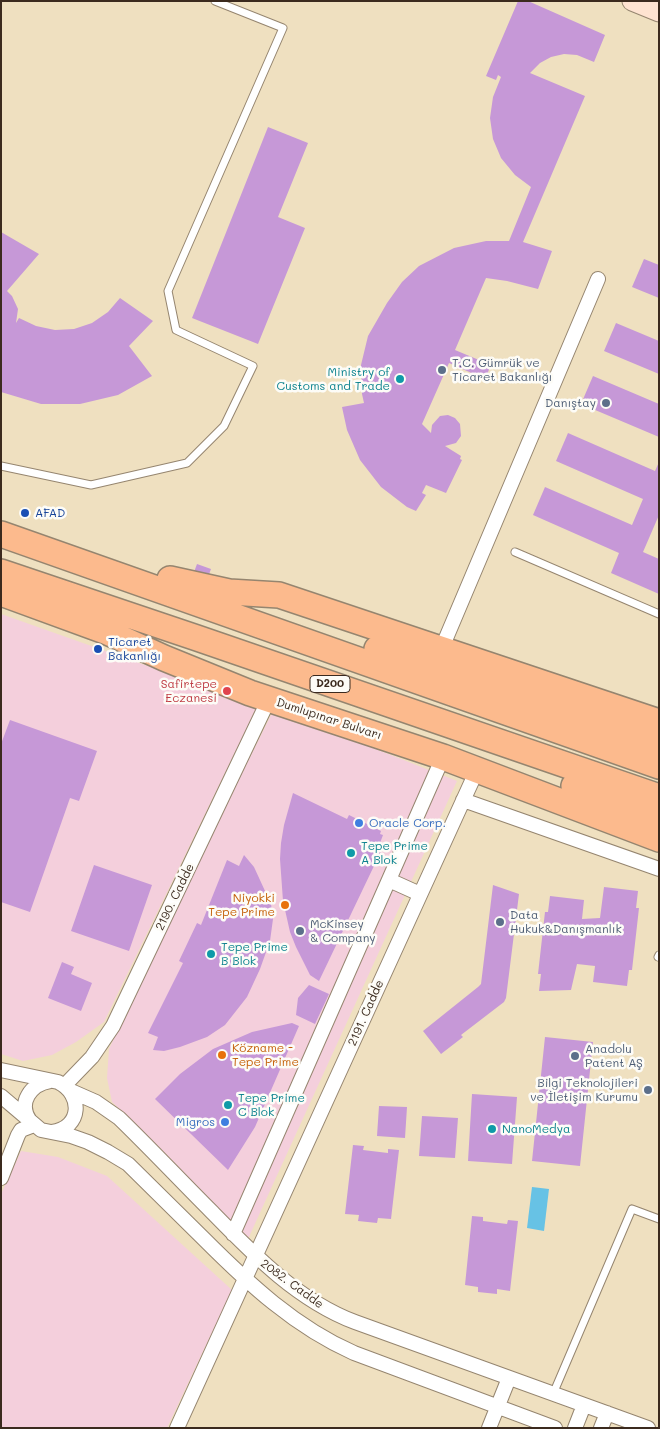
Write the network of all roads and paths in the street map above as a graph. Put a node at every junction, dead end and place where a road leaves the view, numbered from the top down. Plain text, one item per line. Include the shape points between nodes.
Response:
1 (215, 1) edge
2 (632, 1) edge
3 (659, 12) edge
4 (598, 279) dead end
5 (1, 466) edge
6 (1, 534) edge
7 (515, 552) dead end
8 (65, 555) junction
9 (1, 572) edge
10 (1, 593) edge
11 (659, 614) edge
12 (250, 622) junction
13 (105, 630) junction
14 (441, 650) junction
15 (270, 699) junction
16 (659, 722) edge
17 (659, 744) edge
18 (443, 757) junction
19 (659, 766) edge
20 (477, 770) junction
21 (659, 797) edge
22 (464, 800) junction
23 (659, 818) edge
24 (659, 839) edge
25 (659, 869) edge
26 (389, 880) junction
27 (420, 894) junction
28 (1, 1070) edge
29 (50, 1081) junction
30 (68, 1088) junction
31 (1, 1096) edge
32 (34, 1125) junction
33 (49, 1132) junction
34 (1, 1178) edge
35 (659, 1219) edge
36 (233, 1234) junction
37 (256, 1258) junction
38 (245, 1280) junction
39 (509, 1378) junction
40 (553, 1394) junction
41 (584, 1405) junction
42 (498, 1407) junction
43 (607, 1413) junction
44 (177, 1428) edge
45 (489, 1428) edge
46 (555, 1428) edge
47 (575, 1428) edge
48 (601, 1428) edge
49 (648, 1428) edge

1 - 5 lane via 283,28 168,291 176,330 253,366 224,426 187,463 91,485
2 - 3 street
4 - 14 street
6 - 8 highway
7 - 11 lane
8 - 12 highway, D200
8 - 14 highway via 212,589 279,595
9 - 21 highway, D200
10 - 13 highway, Dumlupınar Bulvarı
12 - 17 highway via 295,622
12 - 19 highway, D200
13 - 15 highway, Dumlupınar Bulvarı via 187,668
13 - 23 highway via 223,667
14 - 16 highway
15 - 18 highway, Dumlupınar Bulvarı
15 - 30 street, 2190. Cadde via 113,1026
18 - 20 highway, Dumlupınar Bulvarı
18 - 26 street
20 - 22 street, 2191. Cadde
20 - 24 highway, Dumlupınar Bulvarı
22 - 25 street
22 - 27 street, 2191. Cadde
26 - 27 street
26 - 36 street
27 - 37 street, 2191. Cadde
28 - 29 street, 2082. Cadde
29 - 30 street, 2082. Cadde
29 - 32 street via 34,1086 26,1101 25,1110
30 - 33 street via 76,1106 72,1121 58,1131
30 - 36 street, 2082. Cadde via 119,1118
31 - 32 street, 2082. Cadde
32 - 33 street, 2082. Cadde
32 - 34 street via 21,1130
33 - 38 street, 2082. Cadde via 88,1142 128,1164
35 - 40 lane via 632,1208
36 - 37 street, 2082. Cadde
37 - 38 street, 2191. Cadde
37 - 39 street, 2082. Cadde via 330,1311
38 - 42 street, 2082. Cadde via 294,1320 333,1344
38 - 44 street, 2191. Cadde
39 - 40 street, 2082. Cadde
39 - 42 street
40 - 41 street, 2082. Cadde
41 - 43 street, 2082. Cadde
41 - 47 street
42 - 45 street
42 - 46 street, 2082. Cadde
43 - 48 street
43 - 49 street, 2082. Cadde

